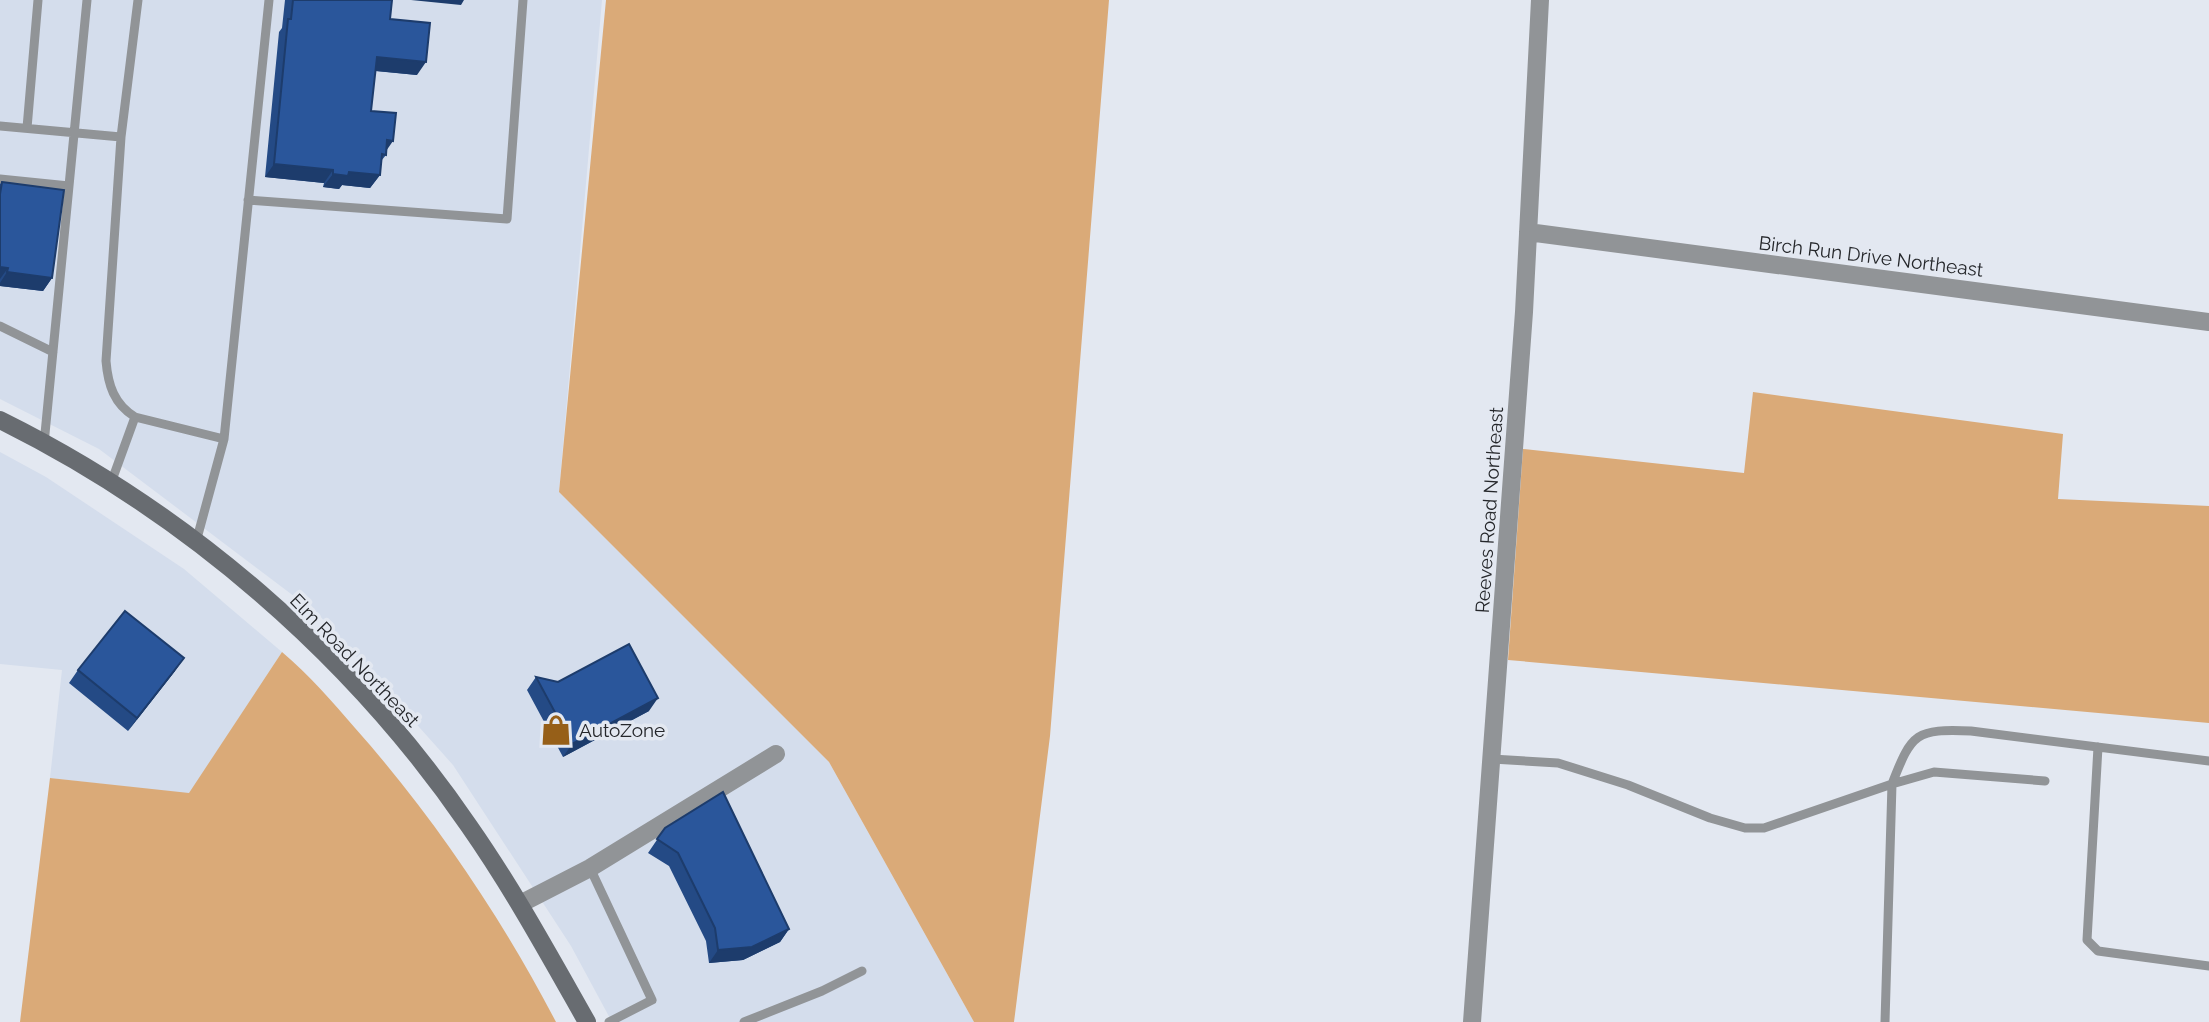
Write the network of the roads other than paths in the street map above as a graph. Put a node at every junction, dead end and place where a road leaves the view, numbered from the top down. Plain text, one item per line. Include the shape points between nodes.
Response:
1 (38, 0) edge
2 (87, 0) edge
3 (138, 0) edge
4 (269, 0) edge
5 (523, 0) edge
6 (1540, 0) edge
7 (0, 126) edge
8 (27, 128) junction
9 (74, 132) junction
10 (121, 137) junction
11 (0, 178) edge
12 (69, 186) junction
13 (248, 200) junction
14 (1528, 232) junction
15 (2209, 322) edge
16 (0, 326) edge
17 (53, 352) junction
18 (135, 417) junction
19 (0, 420) edge
20 (224, 439) junction
21 (44, 444) junction
22 (110, 483) junction
23 (196, 542) junction
24 (2098, 747) junction
25 (776, 754) dead end
26 (1492, 759) junction
27 (2209, 761) edge
28 (2045, 781) dead end
29 (1892, 784) junction
30 (590, 868) junction
31 (520, 904) junction
32 (2209, 965) edge
33 (862, 971) dead end
34 (586, 1022) edge
35 (609, 1022) edge
36 (744, 1022) edge
37 (1472, 1022) edge
38 (1885, 1022) edge

1 - 8 lane
2 - 9 lane
3 - 10 lane
4 - 13 lane
5 - 13 lane via 507,219
6 - 14 street, Reeves Road Northeast
7 - 8 lane
8 - 9 lane
9 - 10 lane
9 - 12 lane
10 - 18 lane via 106,361 113,395
11 - 12 lane
12 - 17 lane
13 - 20 lane
14 - 15 street, Birch Run Drive Northeast
14 - 26 street, Reeves Road Northeast
16 - 17 lane
17 - 21 lane
18 - 20 lane
18 - 22 lane
19 - 21 main road, Elm Road Northeast
20 - 23 lane
21 - 22 main road, Elm Road Northeast
22 - 23 main road, Elm Road Northeast
23 - 31 main road, Elm Road Northeast via 306,636 392,726 468,824
24 - 27 lane
24 - 29 lane via 1936,730 1915,738
24 - 32 lane via 2087,940 2098,951
25 - 30 street
26 - 29 lane via 1558,763 1745,828 1764,828
26 - 37 street, Reeves Road Northeast
28 - 29 lane via 1934,772
29 - 38 lane
30 - 31 street
30 - 35 lane via 652,1000
31 - 34 main road, Elm Road Northeast
33 - 36 lane

